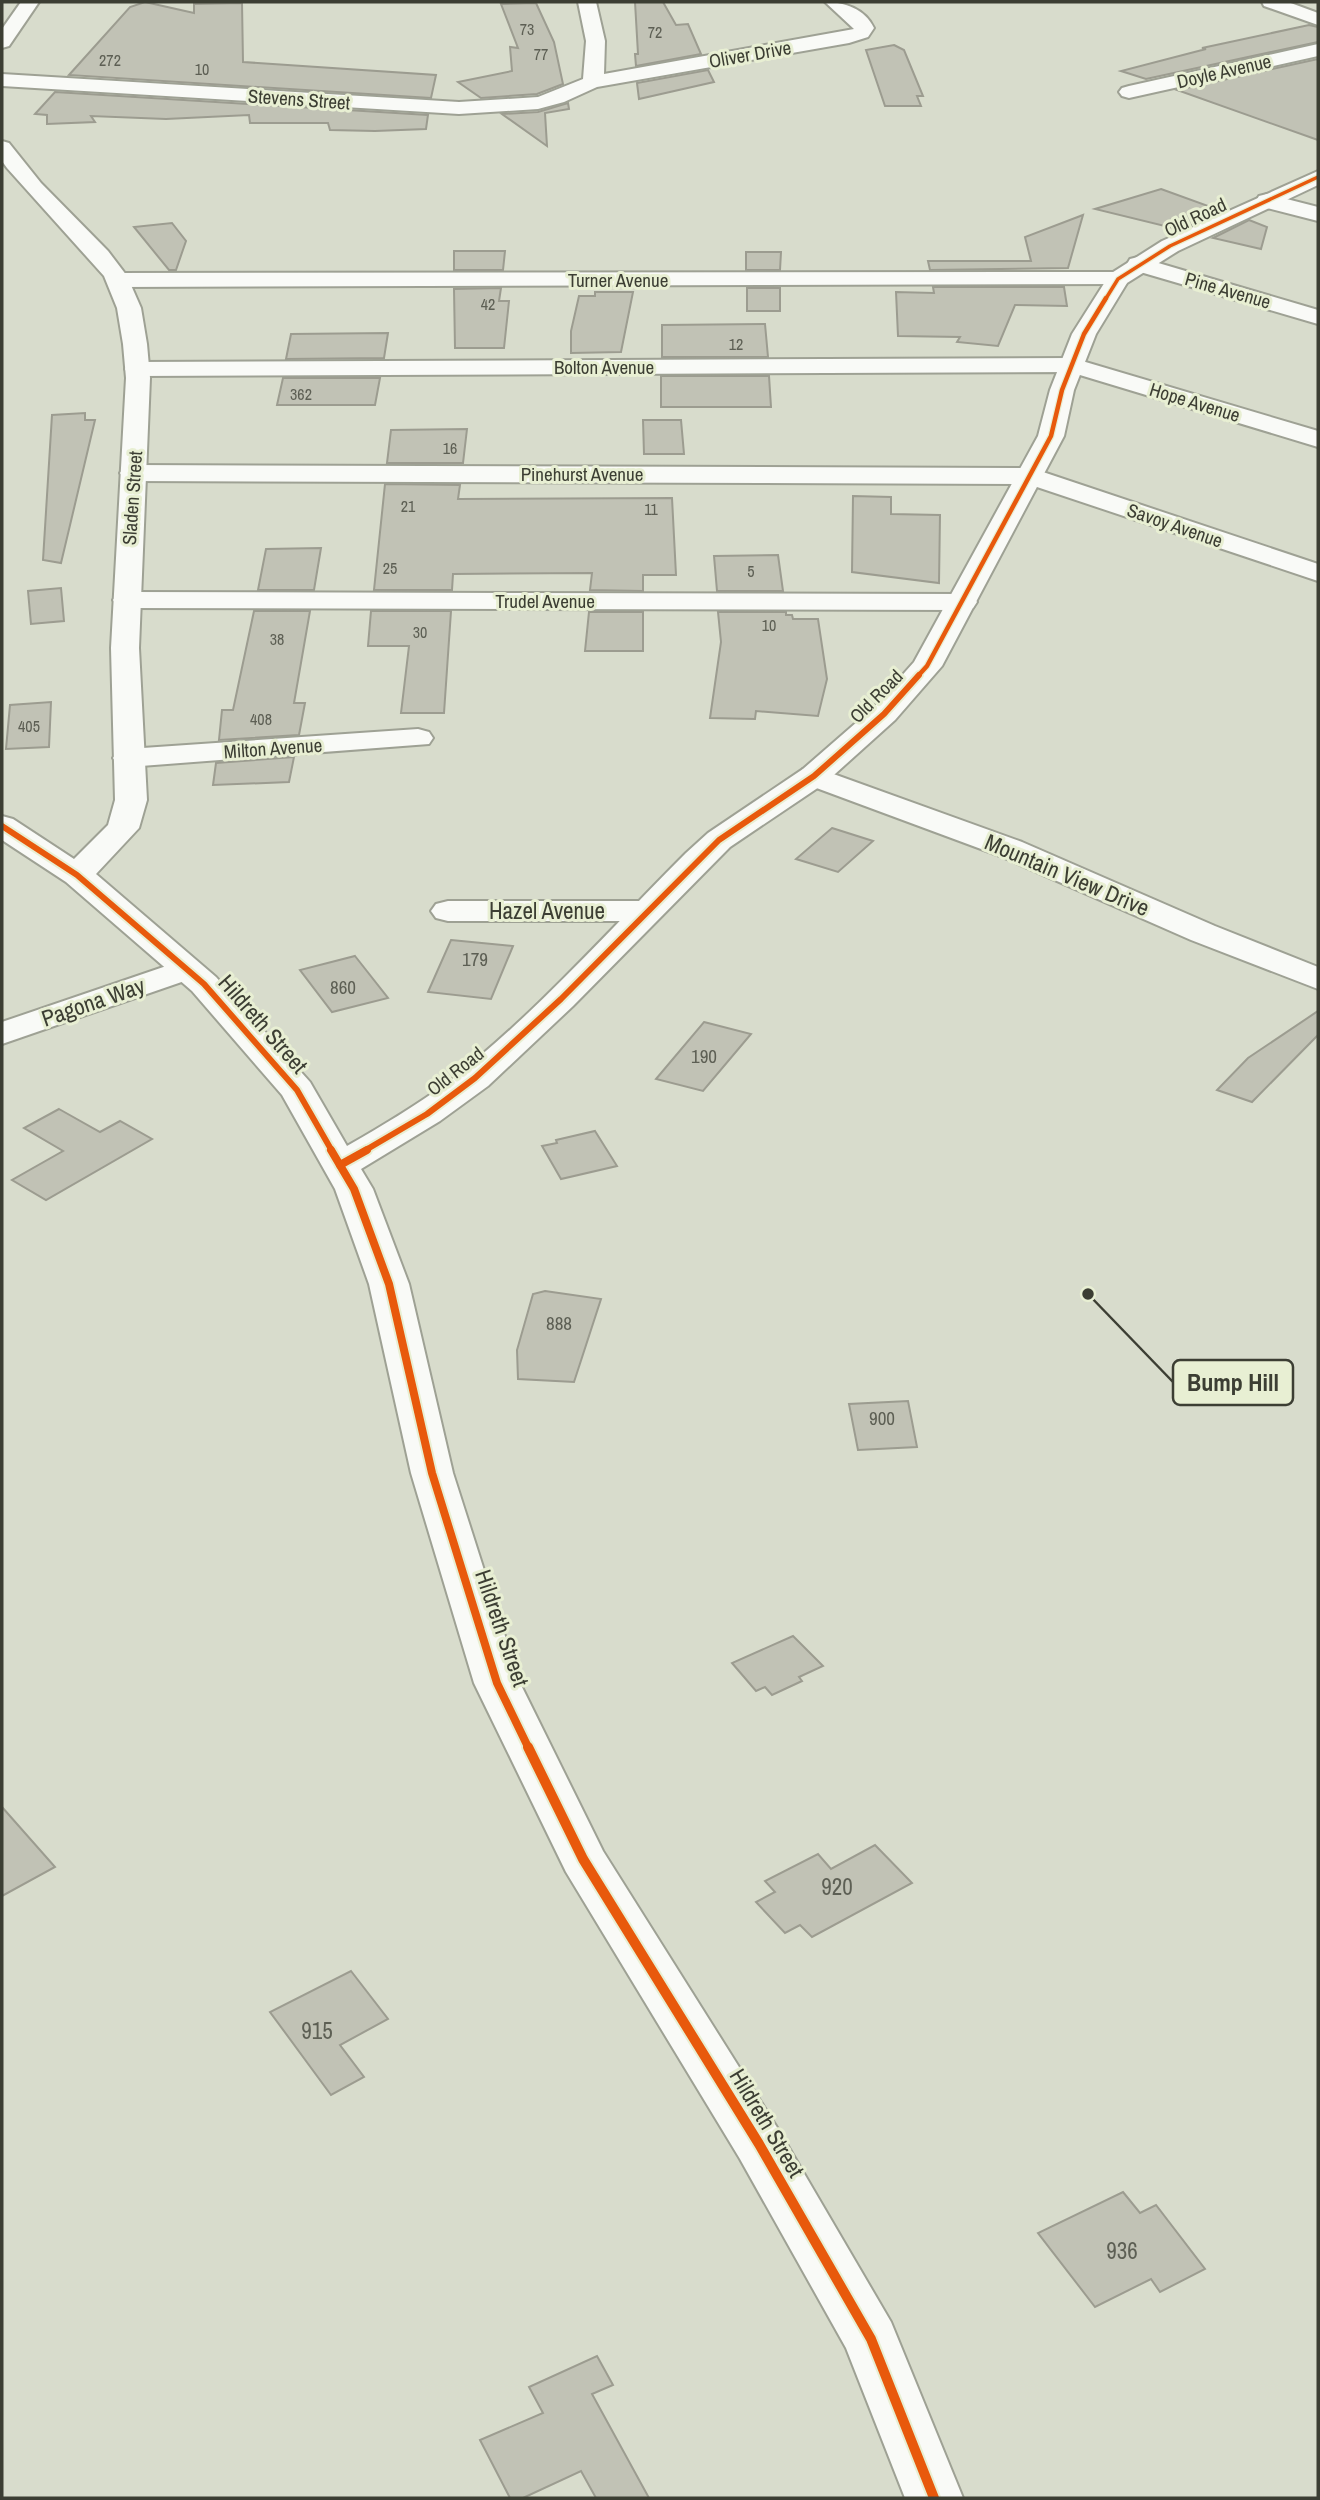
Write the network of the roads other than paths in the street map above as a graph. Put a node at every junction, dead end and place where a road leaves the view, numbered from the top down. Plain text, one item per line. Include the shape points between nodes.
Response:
1 (30, 2) edge
2 (587, 2) edge
3 (834, 2) edge
4 (1272, 2) edge
5 (1318, 19) edge
6 (2, 42) edge
7 (1318, 50) edge
8 (2, 80) edge
9 (592, 82) junction
10 (1129, 92) dead end
11 (2, 147) edge
12 (1318, 177) edge
13 (1267, 201) junction
14 (1318, 214) edge
15 (1128, 272) junction
16 (118, 280) junction
17 (1318, 317) edge
18 (1072, 365) junction
19 (137, 369) junction
20 (1318, 439) edge
21 (133, 473) junction
22 (1031, 476) junction
23 (1318, 573) edge
24 (127, 600) junction
25 (963, 602) junction
26 (418, 738) dead end
27 (128, 758) junction
28 (814, 776) junction
29 (2, 826) edge
30 (77, 875) junction
31 (448, 911) dead end
32 (646, 911) junction
33 (184, 970) junction
34 (1318, 979) edge
35 (2, 1034) edge
36 (340, 1165) junction
37 (934, 2498) edge

1 - 6 street
2 - 9 street via 596,37
3 - 9 street, Oliver Drive via 865,29 849,37
4 - 5 street
7 - 10 street, Doyle Avenue
8 - 9 street, Stevens Street via 459,108 538,103
11 - 16 street, Sladen Street via 25,179 96,250
12 - 13 street, Old Road
13 - 14 street
13 - 15 street, Old Road via 1170,246
15 - 16 street, Turner Avenue
15 - 17 street, Pine Avenue
15 - 18 street, Old Road via 1084,334
16 - 19 street, Sladen Street
18 - 19 street, Bolton Avenue
18 - 20 street, Hope Avenue
18 - 22 street, Old Road via 1051,436
19 - 21 street, Sladen Street
21 - 22 street, Pinehurst Avenue
21 - 24 street, Sladen Street
22 - 23 street, Savoy Avenue
22 - 25 street, Old Road
24 - 25 street, Trudel Avenue
24 - 27 street, Sladen Street
25 - 28 street, Old Road via 927,666 884,714
26 - 27 street, Milton Avenue
27 - 30 street, Sladen Street via 131,800 122,828
28 - 32 street, Old Road via 719,841
28 - 34 street, Mountain View Drive via 1011,849
29 - 30 street, Hildreth Street
30 - 33 street, Hildreth Street
31 - 32 street, Hazel Avenue
32 - 36 street, Old Road via 474,1079 397,1133
33 - 35 street, Pagona Way
33 - 36 street, Hildreth Street via 204,984 297,1090
36 - 37 street, Hildreth Street via 354,1189 389,1284 432,1473 497,1683 583,1860 759,2144 871,2339

